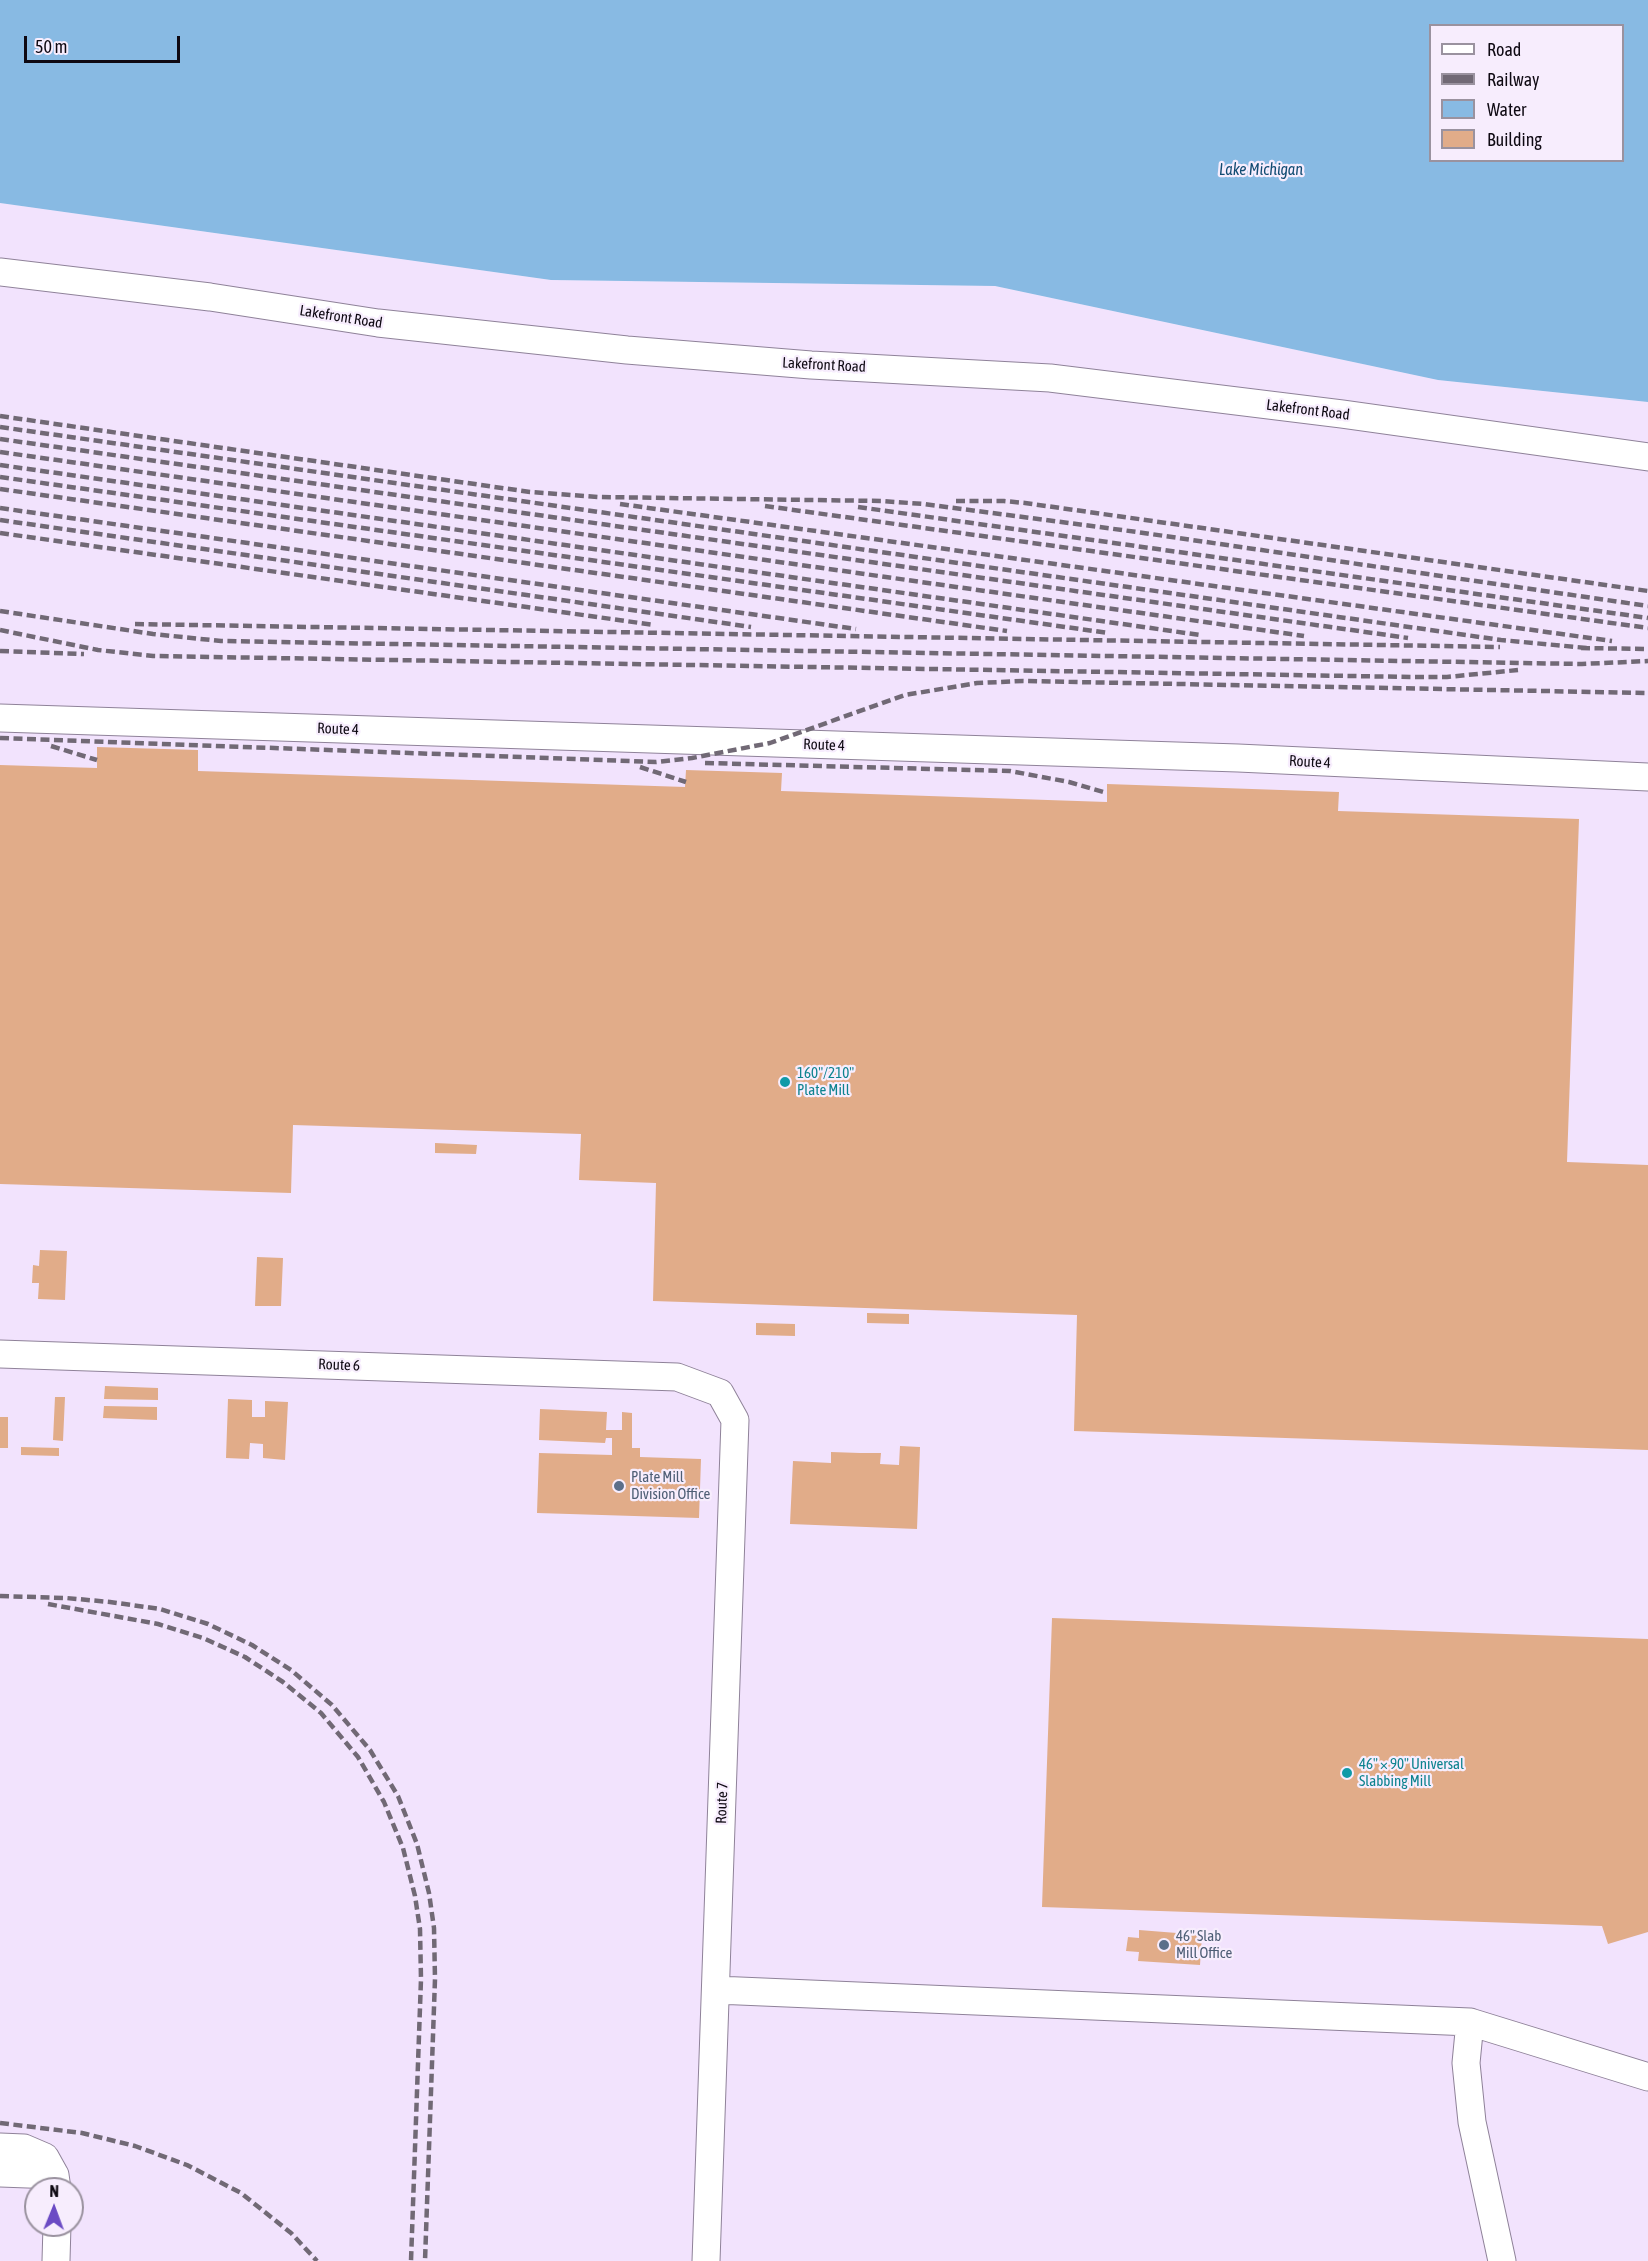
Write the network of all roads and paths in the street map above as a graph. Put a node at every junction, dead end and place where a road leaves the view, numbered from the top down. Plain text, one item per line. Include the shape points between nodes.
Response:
1 (0, 272) edge
2 (1648, 457) edge
3 (0, 718) edge
4 (1648, 777) edge
5 (0, 1354) edge
6 (678, 1377) joint
7 (716, 1990) junction
8 (1470, 2022) junction
9 (1648, 2077) edge
10 (0, 2147) edge
11 (0, 2173) edge
12 (24, 2177) edge
13 (54, 2177) edge
14 (57, 2237) edge
15 (56, 2261) edge
16 (706, 2261) edge
17 (1502, 2261) edge

1 - 2 street, Lakefront Road via 210,297 378,323 615,348 812,365 1050,378
3 - 4 street, Route 4 via 1238,758
5 - 6 street, Route 6
6 - 7 street, Route 7 via 720,1393 735,1420
7 - 8 street
7 - 16 street, Route 7
8 - 9 street
8 - 17 street via 1466,2063 1472,2122
10 - 13 street via 35,2151 45,2157
11 - 12 street
14 - 15 street

